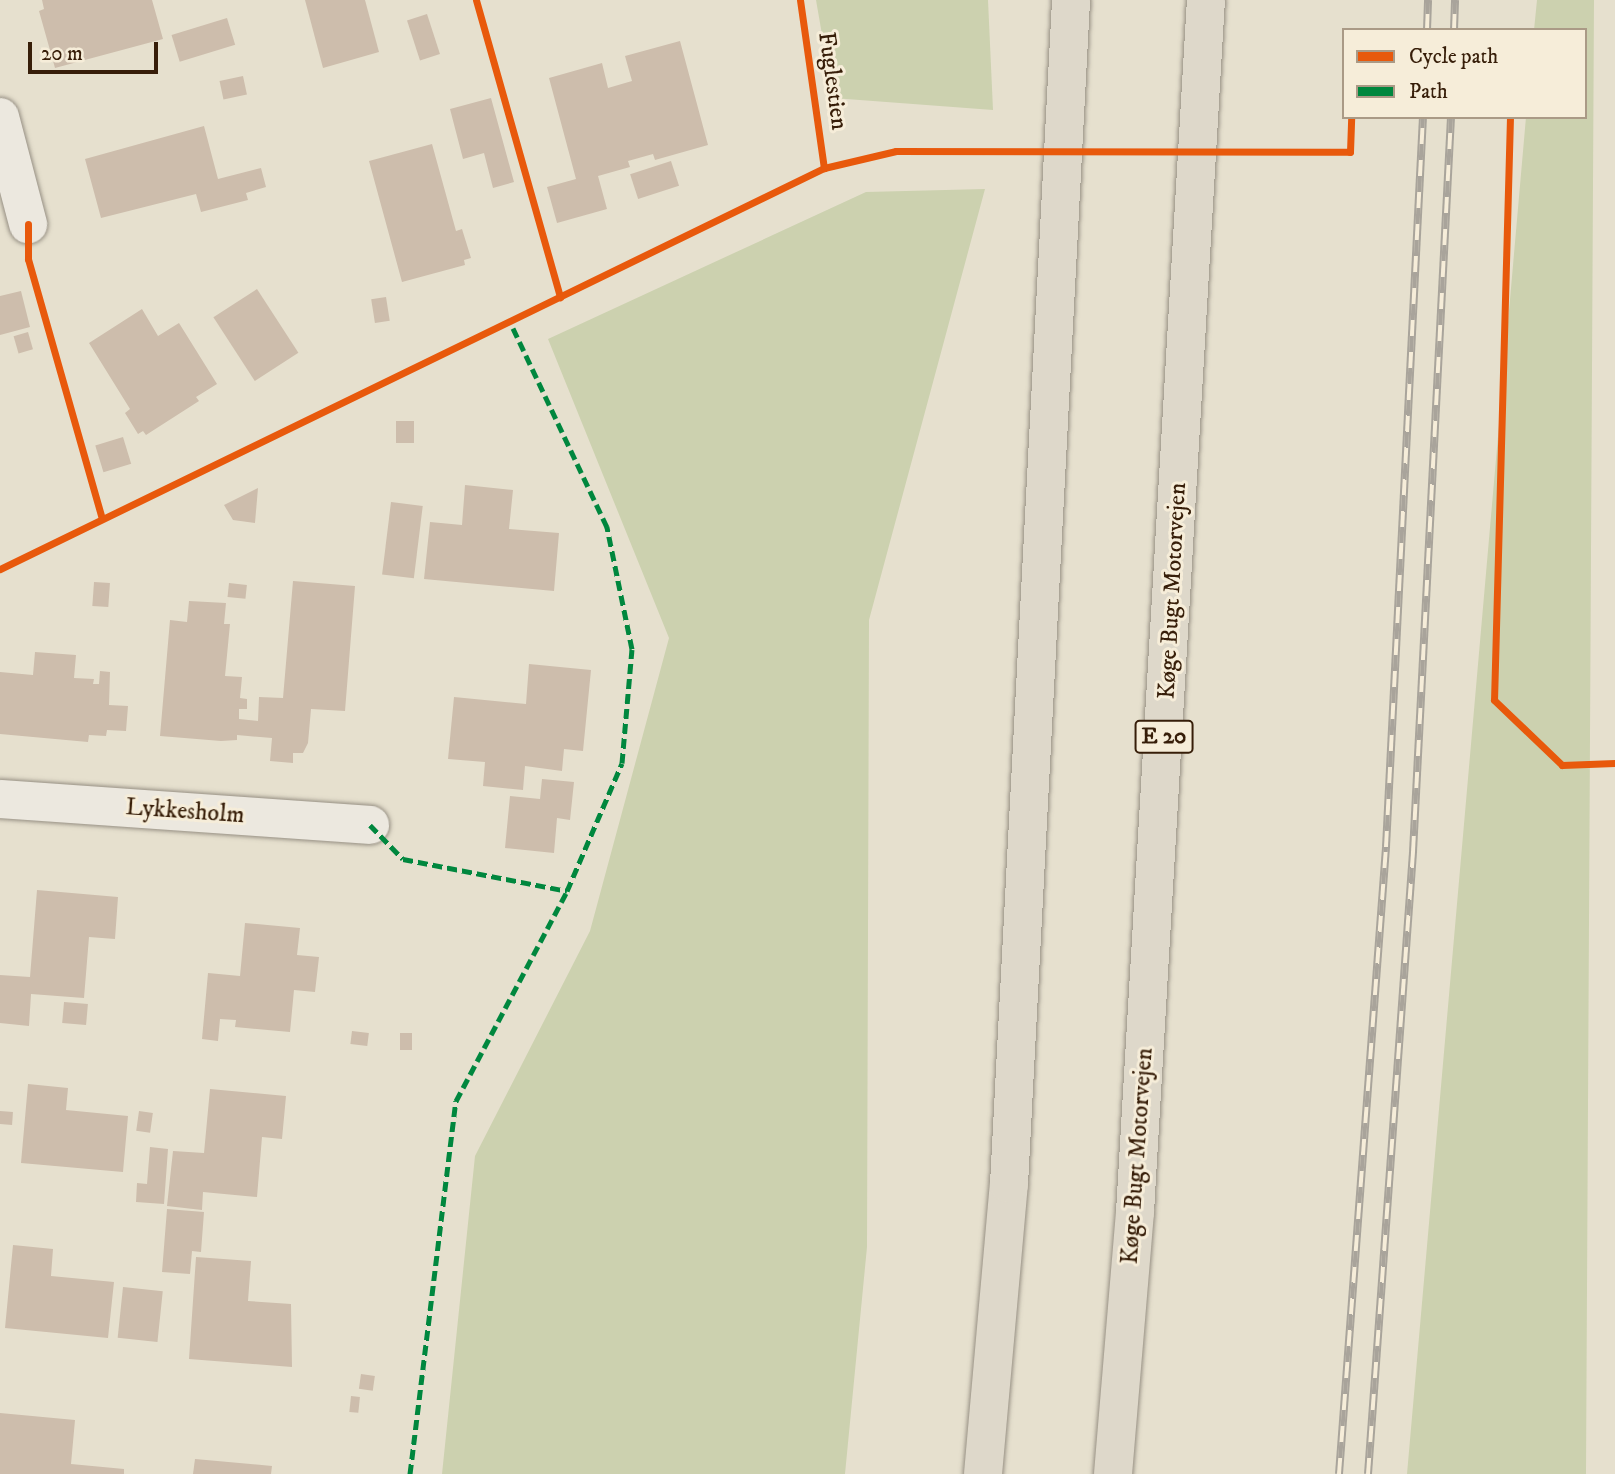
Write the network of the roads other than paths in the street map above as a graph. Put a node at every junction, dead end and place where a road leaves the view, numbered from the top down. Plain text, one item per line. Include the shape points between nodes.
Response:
1 (1071, 0) edge
2 (1206, 0) edge
3 (0, 117) edge
4 (28, 224) dead end
5 (0, 799) edge
6 (370, 825) dead end
7 (983, 1474) edge
8 (1112, 1474) edge

1 - 7 highway via 1010,1170
2 - 8 highway, Køge Bugt Motorvejen / E 20 via 1135,1212
3 - 4 street
5 - 6 street, Lykkesholm

